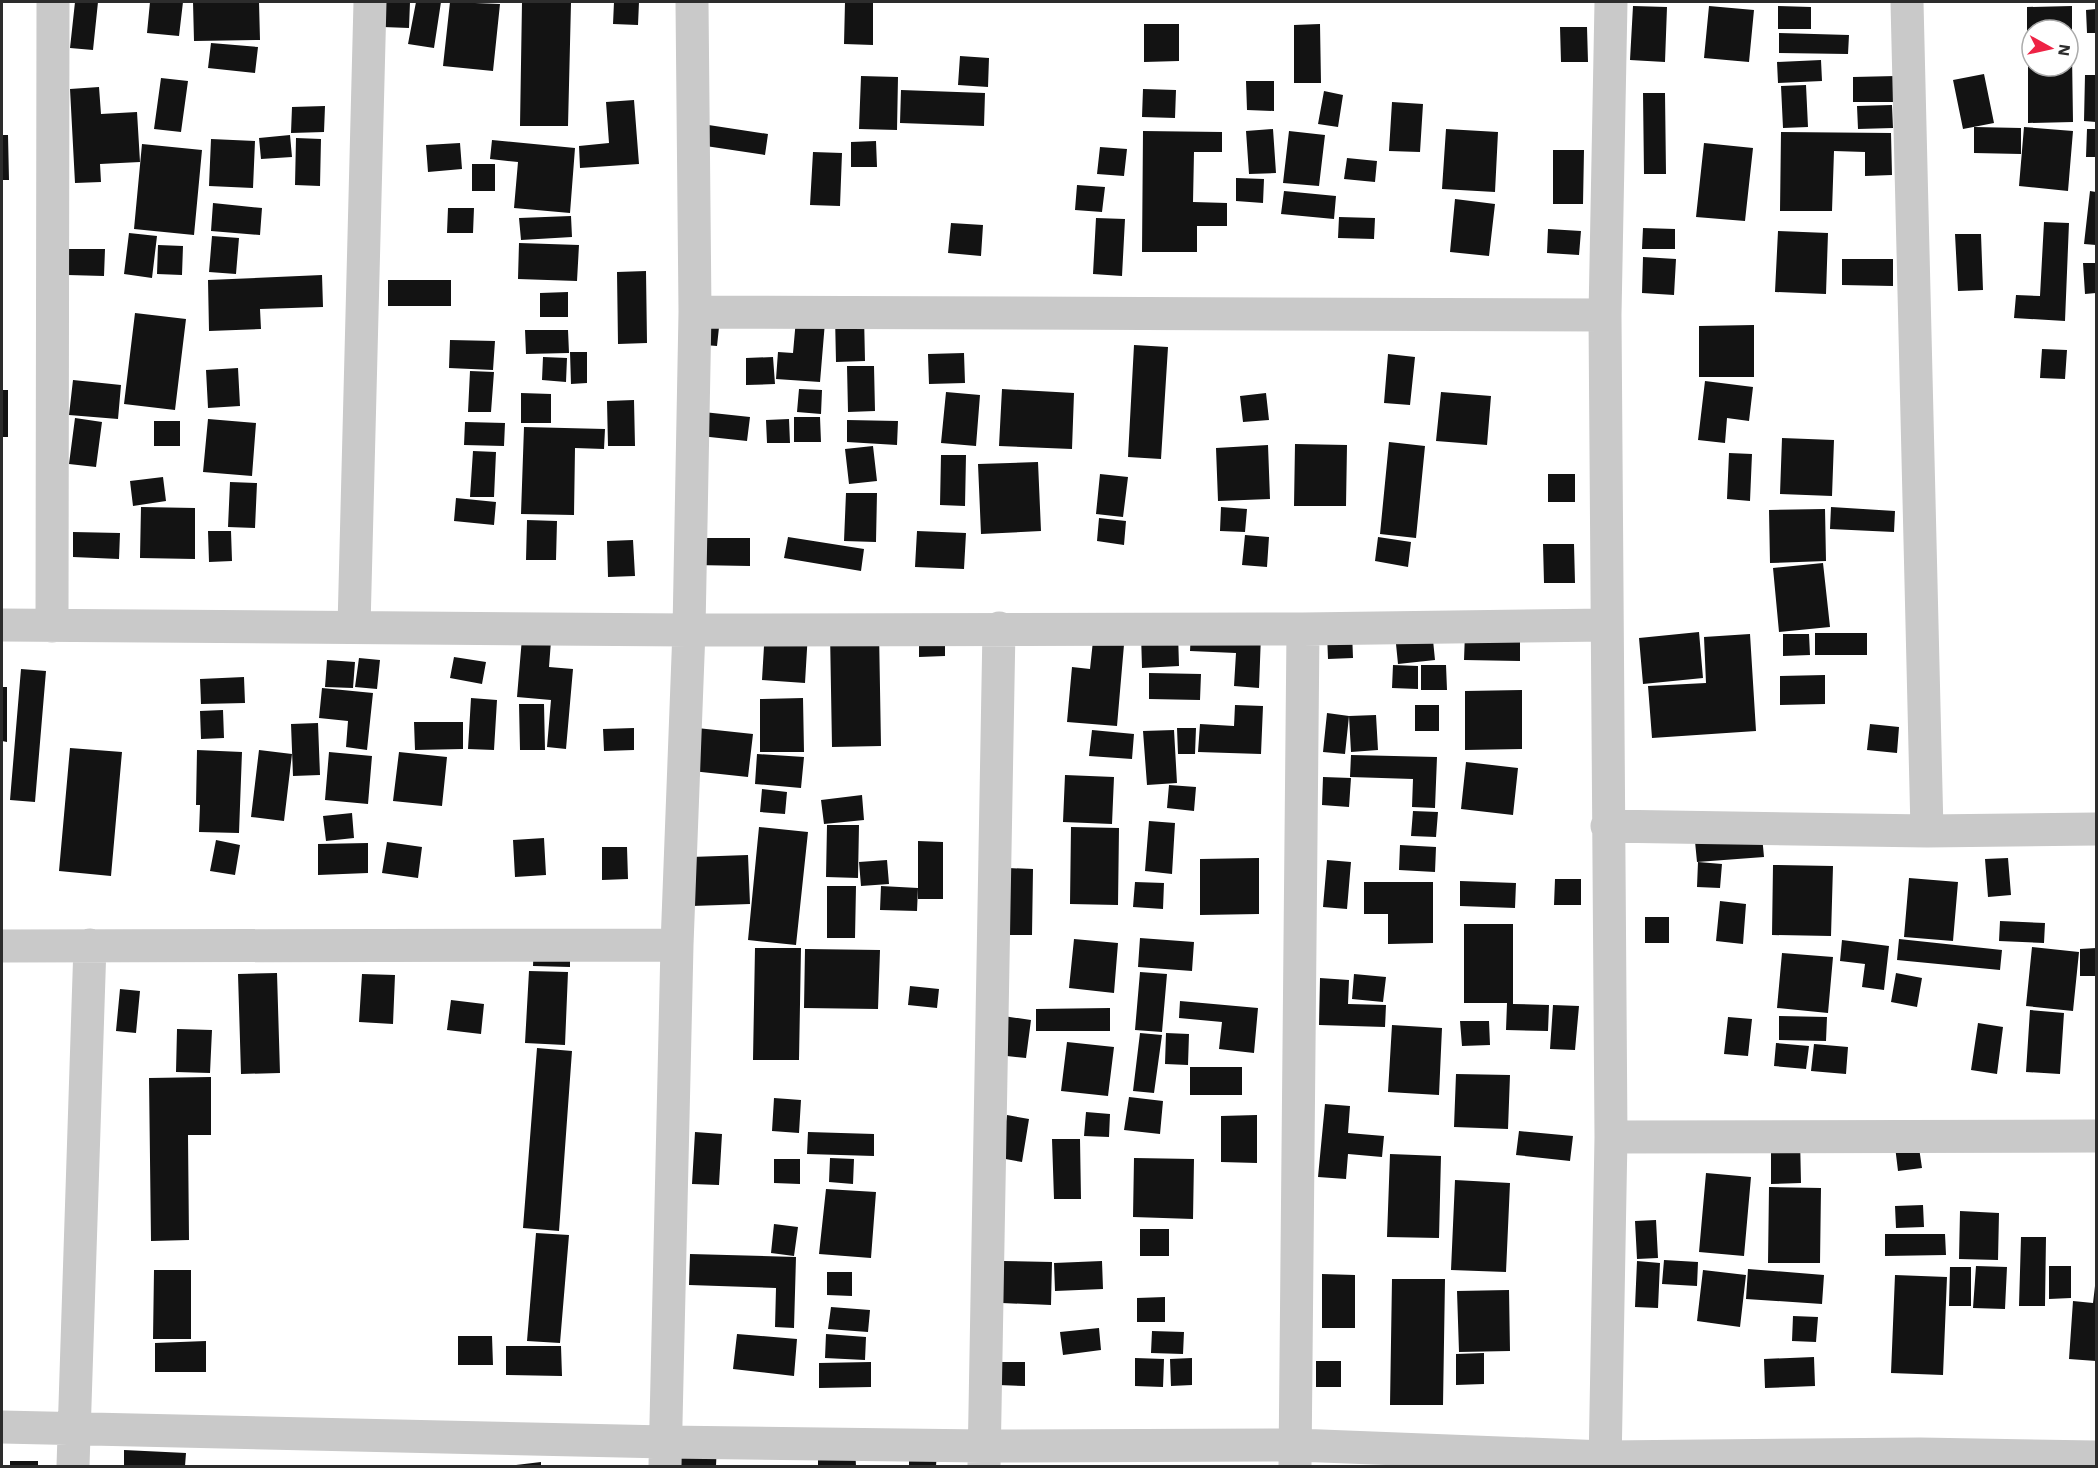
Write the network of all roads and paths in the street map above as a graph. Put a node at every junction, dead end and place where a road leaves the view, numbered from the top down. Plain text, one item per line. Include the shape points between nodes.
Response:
1 (52, 2) edge
2 (370, 2) edge
3 (692, 2) edge
4 (1611, 2) edge
5 (1907, 2) edge
6 (695, 312) junction
7 (1605, 315) junction
8 (1607, 625) junction
9 (2, 626) edge
10 (52, 626) junction
11 (354, 627) junction
12 (999, 628) junction
13 (689, 630) junction
14 (1303, 630) junction
15 (1607, 826) junction
16 (2097, 829) edge
17 (1927, 831) junction
18 (90, 945) junction
19 (677, 945) junction
20 (2, 946) edge
21 (2097, 1136) edge
22 (1611, 1137) junction
23 (2, 1427) edge
24 (73, 1427) junction
25 (665, 1454) edge
26 (984, 1456) edge
27 (1296, 1456) edge
28 (2097, 1457) edge
29 (1920, 1461) edge
30 (1605, 1462) edge
31 (73, 1467) edge

1 - 10 street
2 - 11 street
3 - 6 street
4 - 7 street
5 - 17 street
6 - 7 street
6 - 13 street
7 - 8 street
8 - 14 street
8 - 15 street
9 - 10 street
10 - 11 street
11 - 13 street
12 - 13 street
12 - 14 street
12 - 26 street
13 - 19 street
14 - 27 street
15 - 17 street
15 - 22 street
16 - 17 street
18 - 19 street
18 - 20 street
18 - 24 street
19 - 25 street
21 - 22 street
22 - 30 street
23 - 24 street
24 - 25 street
24 - 31 street
25 - 26 street
26 - 27 street via 1138,1444
27 - 30 street
28 - 29 street
29 - 30 street

